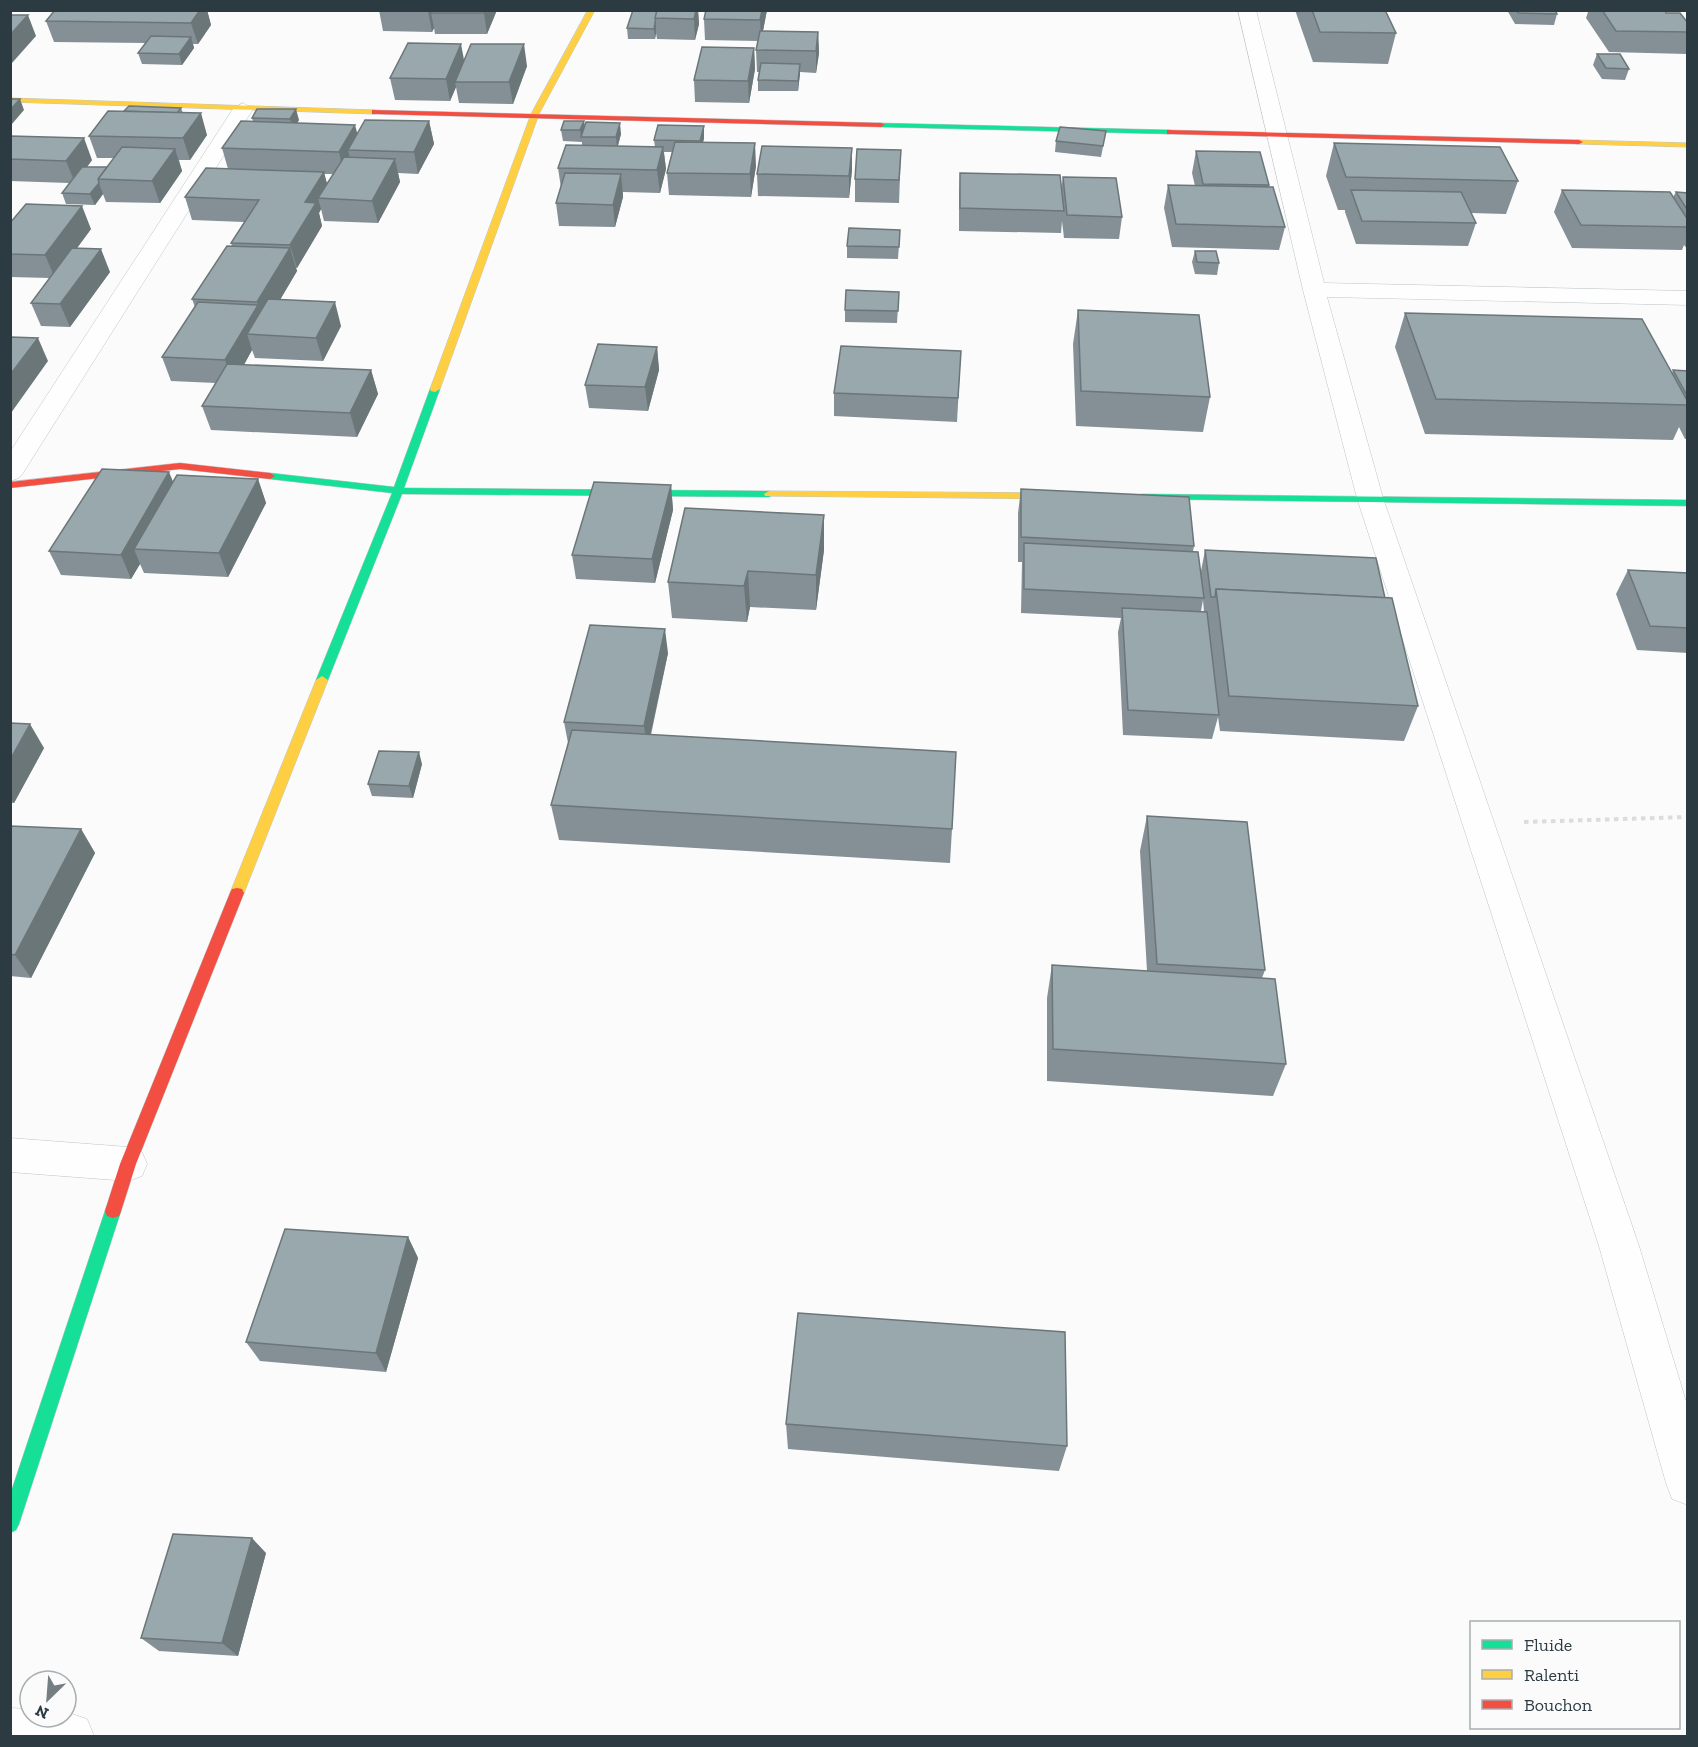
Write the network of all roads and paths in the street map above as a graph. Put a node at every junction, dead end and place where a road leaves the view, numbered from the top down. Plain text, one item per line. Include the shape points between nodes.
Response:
1 (592, 10) edge
2 (1247, 10) edge
3 (10, 100) edge
4 (243, 109) junction
5 (535, 114) junction
6 (1278, 133) junction
7 (1688, 145) edge
8 (1314, 290) junction
9 (1688, 298) edge
10 (10, 473) edge
11 (10, 486) edge
12 (398, 491) junction
13 (1074, 496) edge
14 (1133, 496) edge
15 (1370, 498) junction
16 (1688, 503) edge
17 (1688, 816) edge
18 (1479, 824) junction
19 (10, 1155) edge
20 (128, 1164) junction
21 (1688, 1483) edge
22 (10, 1524) edge
23 (10, 1732) edge
24 (70, 1737) edge

1 - 5 street
2 - 6 street
3 - 4 street
4 - 5 street
4 - 10 street
5 - 6 street
5 - 12 street
6 - 7 street
6 - 8 street
8 - 9 street
8 - 15 street
11 - 12 street via 180,466
12 - 13 street
12 - 20 street
14 - 15 street
15 - 16 street
15 - 18 street
17 - 18 path
18 - 21 street via 1619,1246
19 - 20 street
20 - 22 street
23 - 24 street

